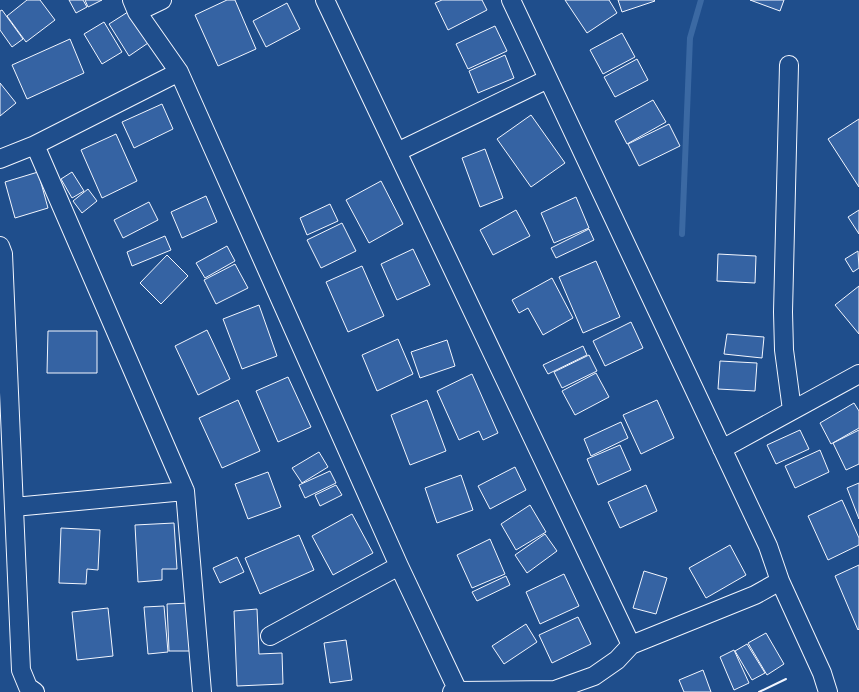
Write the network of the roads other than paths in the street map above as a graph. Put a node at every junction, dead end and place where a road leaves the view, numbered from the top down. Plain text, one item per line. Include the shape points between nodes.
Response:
1 (162, 0) edge
2 (325, 0) edge
3 (511, 0) edge
4 (134, 6) edge
5 (789, 65) dead end
6 (179, 72) junction
7 (548, 79) junction
8 (35, 145) junction
9 (397, 152) junction
10 (0, 159) edge
11 (0, 246) edge
12 (859, 374) edge
13 (792, 410) junction
14 (722, 449) junction
15 (185, 491) junction
16 (14, 507) junction
17 (399, 566) junction
18 (780, 581) junction
19 (270, 636) dead end
20 (631, 646) junction
21 (35, 692) edge
22 (202, 692) edge
23 (452, 692) edge
24 (458, 692) edge
25 (828, 692) edge

1 - 4 street
2 - 9 street
3 - 7 street
4 - 6 street
5 - 13 street via 783,312 784,350
6 - 8 street
6 - 17 street
7 - 9 street
7 - 14 street
8 - 10 street
8 - 15 street
9 - 20 street
11 - 16 street via 3,254
12 - 13 street
13 - 14 street
14 - 18 street via 768,546
15 - 16 street
15 - 22 street
16 - 21 street via 21,670 28,687
17 - 19 street
17 - 24 street
18 - 20 street via 755,595
18 - 25 street via 822,673
20 - 24 street via 617,660 594,676 555,690
23 - 24 street

